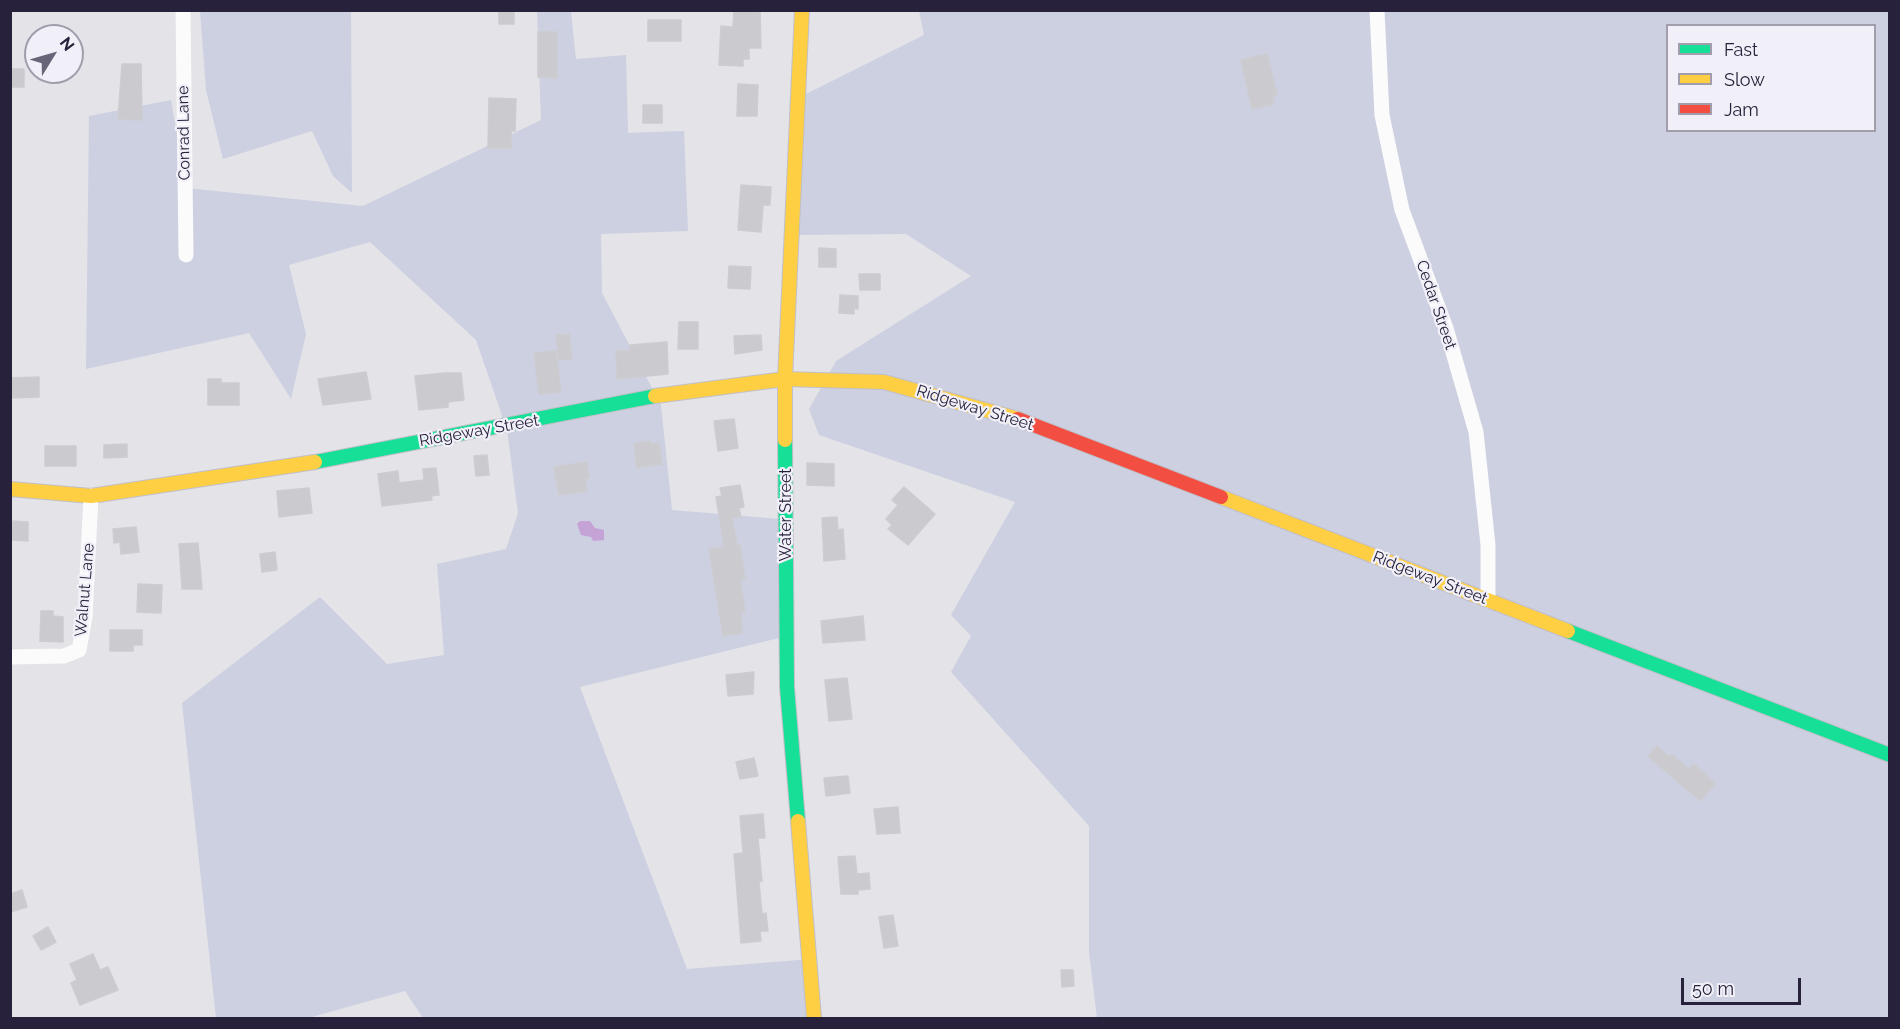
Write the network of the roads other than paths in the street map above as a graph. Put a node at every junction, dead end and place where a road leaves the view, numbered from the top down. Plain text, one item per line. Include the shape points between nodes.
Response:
1 (183, 10) edge
2 (802, 10) edge
3 (1377, 10) edge
4 (186, 255) dead end
5 (785, 379) junction
6 (10, 489) edge
7 (91, 496) junction
8 (1488, 600) junction
9 (10, 657) edge
10 (1890, 755) edge
11 (814, 1018) edge

1 - 4 street, Conrad Lane
2 - 5 street, Water Street
3 - 8 street, Cedar Street via 1382,115 1402,210 1446,328 1476,432 1488,545
5 - 7 street, Ridgeway Street via 677,392 303,464
5 - 8 street, Ridgeway Street via 884,382 1000,412
5 - 11 street, Water Street via 787,687
6 - 7 street, Ridgeway Street
7 - 9 street, Walnut Lane via 85,617 78,650 64,656
8 - 10 street, Ridgeway Street

